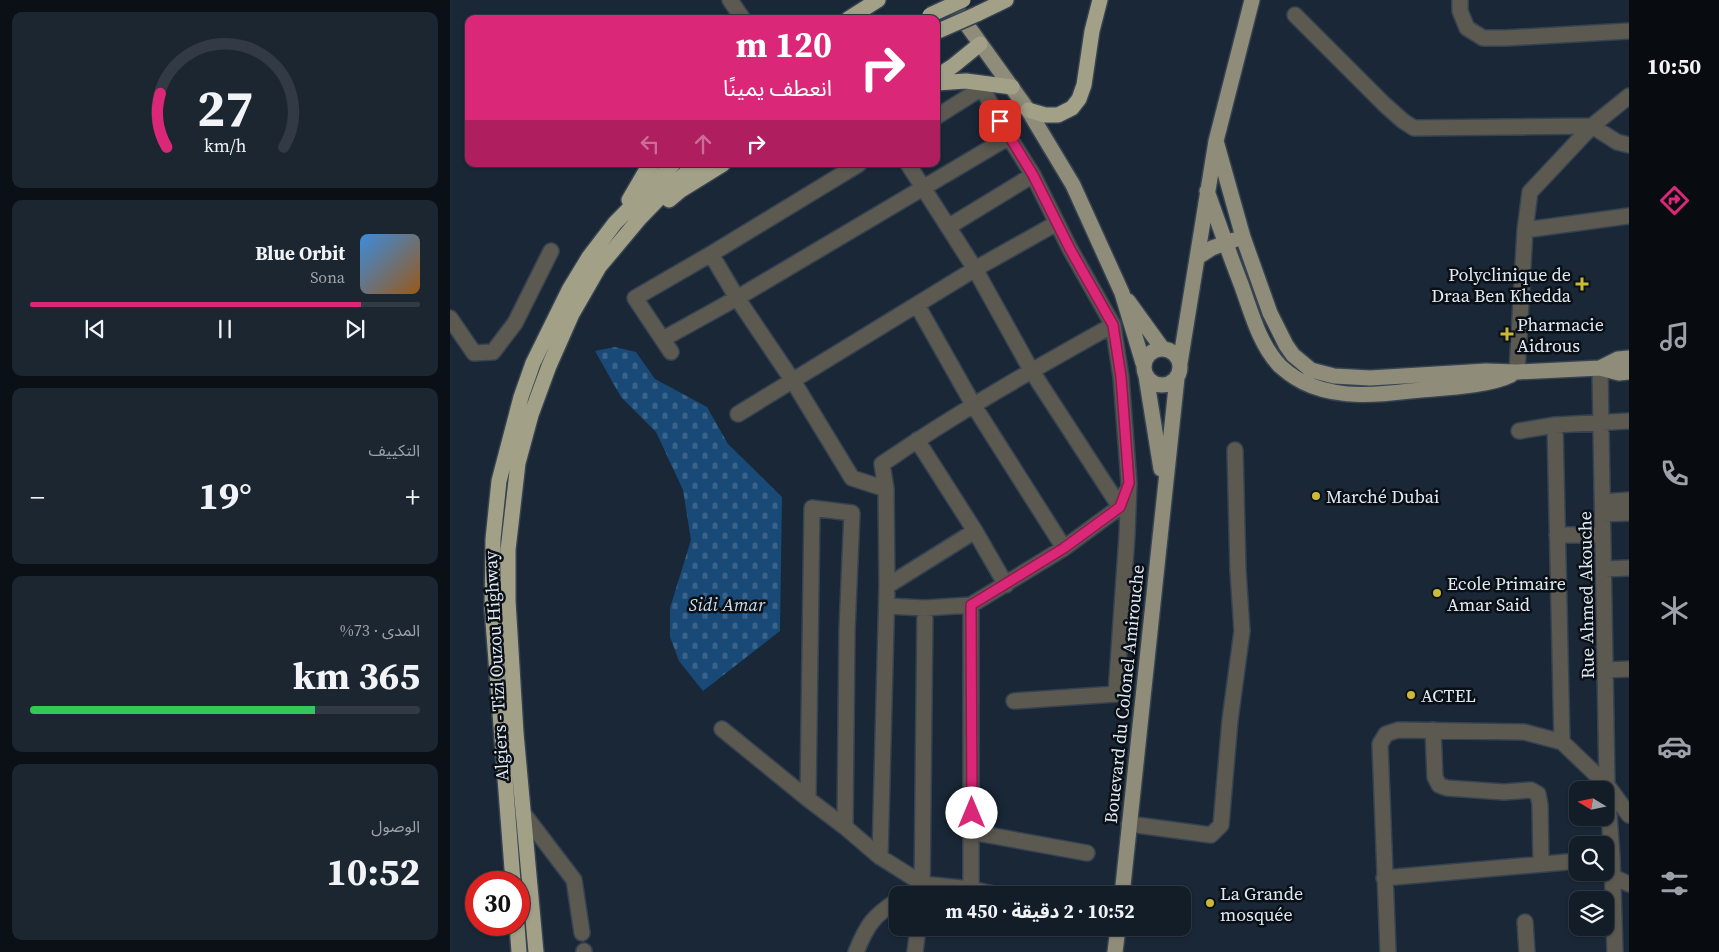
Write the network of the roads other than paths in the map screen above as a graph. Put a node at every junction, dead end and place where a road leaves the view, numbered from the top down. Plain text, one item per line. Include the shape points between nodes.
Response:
1 (730, 0) edge
2 (878, 0) edge
3 (949, 0) edge
4 (964, 0) edge
5 (1006, 0) edge
6 (1100, 0) edge
7 (1252, 0) edge
8 (1460, 0) edge
9 (740, 15) edge
10 (854, 15) edge
11 (931, 15) edge
12 (1295, 15) dead end
13 (940, 30) edge
14 (1629, 31) edge
15 (980, 44) junction
16 (940, 74) edge
17 (940, 83) edge
18 (1012, 87) junction
19 (1629, 96) edge
20 (1028, 110) junction
21 (940, 114) edge
22 (1592, 126) junction
23 (1010, 137) junction
24 (1216, 141) junction
25 (1629, 145) edge
26 (649, 167) edge
27 (670, 167) edge
28 (693, 167) edge
29 (718, 167) edge
30 (854, 167) edge
31 (910, 167) edge
32 (1033, 175) junction
33 (924, 187) junction
34 (1207, 191) junction
35 (1629, 216) edge
36 (616, 223) junction
37 (1057, 223) junction
38 (948, 227) junction
39 (1525, 230) junction
40 (1243, 237) junction
41 (619, 243) junction
42 (1226, 243) junction
43 (551, 251) dead end
44 (710, 254) junction
45 (1198, 257) junction
46 (975, 269) junction
47 (1122, 293) junction
48 (737, 298) junction
49 (917, 305) junction
50 (450, 318) edge
51 (1113, 325) junction
52 (1187, 325) junction
53 (663, 339) junction
54 (1166, 349) junction
55 (672, 352) dead end
56 (1629, 358) edge
57 (1600, 368) junction
58 (1031, 370) junction
59 (1145, 370) junction
60 (1178, 370) junction
61 (1516, 372) junction
62 (1629, 372) edge
63 (793, 381) junction
64 (974, 406) junction
65 (738, 414) dead end
66 (1629, 421) edge
67 (1601, 422) junction
68 (1554, 425) junction
69 (1519, 431) dead end
70 (917, 440) junction
71 (1235, 450) dead end
72 (1129, 483) junction
73 (886, 489) junction
74 (1164, 498) junction
75 (1629, 500) edge
76 (1120, 507) junction
77 (1603, 508) junction
78 (1629, 513) edge
79 (975, 531) junction
80 (1557, 535) junction
81 (1603, 535) junction
82 (1064, 548) junction
83 (1629, 568) edge
84 (1604, 569) junction
85 (1006, 585) junction
86 (887, 586) junction
87 (971, 605) junction
88 (887, 606) junction
89 (925, 608) junction
90 (1606, 670) junction
91 (1629, 670) edge
92 (1014, 701) dead end
93 (722, 729) dead end
94 (1434, 730) junction
95 (1562, 742) junction
96 (1604, 781) edge
97 (1608, 781) edge
98 (1614, 794) edge
99 (808, 799) junction
100 (523, 813) junction
101 (1629, 815) edge
102 (1129, 824) junction
103 (845, 827) junction
104 (972, 832) junction
105 (1087, 853) dead end
106 (880, 857) junction
107 (1569, 862) edge
108 (1541, 864) junction
109 (512, 871) edge
110 (1614, 877) edge
111 (1384, 878) junction
112 (1613, 881) edge
113 (1629, 884) edge
114 (918, 886) edge
115 (923, 886) edge
116 (971, 886) edge
117 (1123, 886) edge
118 (889, 906) edge
119 (1525, 922) dead end
120 (582, 933) dead end
121 (518, 936) edge
122 (917, 936) edge
123 (1117, 936) edge
124 (519, 952) edge
125 (536, 952) edge
126 (856, 952) edge
127 (915, 952) edge
128 (1115, 952) edge
129 (1388, 952) edge
130 (1526, 952) edge
131 (1615, 952) edge

1 - 9 street
2 - 10 highway
3 - 15 main road
4 - 11 highway, bridge
5 - 13 highway, bridge
6 - 20 highway via 1080,98 1072,108 1058,115
7 - 24 main road, Bouevard du Colonel Amirouche
8 - 14 street via 1460,11 1467,28 1483,38
12 - 22 street via 1384,104 1414,128
15 - 16 highway
15 - 18 main road
17 - 18 highway via 966,81
18 - 20 main road
19 - 22 street
20 - 47 main road via 1073,185
21 - 23 street via 982,88
22 - 25 street
22 - 39 street via 1530,192
23 - 32 street
23 - 33 street
24 - 34 main road, Bouevard du Colonel Amirouche
24 - 40 main road
26 - 36 highway
27 - 36 highway, Algiers - Tizi Ouzou Highway
28 - 41 highway, Algiers - Tizi Ouzou Highway via 663,194
29 - 41 highway via 681,190
30 - 44 street
31 - 33 street
32 - 37 street
32 - 38 street
33 - 38 street
33 - 48 street
34 - 42 main road
34 - 45 main road, Bouevard du Colonel Amirouche
35 - 39 street
36 - 109 highway, Algiers - Tizi Ouzou Highway via 589,257 543,341 522,397 499,481 493,539 492,609
37 - 46 street
37 - 51 street
38 - 46 street
39 - 61 street
40 - 42 main road
40 - 61 main road via 1281,335 1293,355 1311,370 1334,376 1370,378
41 - 100 highway, Algiers - Tizi Ouzou Highway via 599,267 572,314 531,415 518,464 508,550 508,601
42 - 45 main road
42 - 61 main road via 1257,328 1269,350 1280,365 1312,386 1338,393 1379,394 1489,382
43 - 50 street via 515,322 493,352 474,353
44 - 48 street
44 - 53 street via 636,298
45 - 52 main road, Bouevard du Colonel Amirouche
46 - 49 street
46 - 58 street
47 - 54 main road
47 - 59 main road, Bouevard du Colonel Amirouche
48 - 53 street
48 - 63 street
49 - 63 street
49 - 64 street
51 - 58 street
51 - 72 street via 1121,377
52 - 54 main road
52 - 60 main road, Bouevard du Colonel Amirouche
53 - 55 street
54 - 59 main road via 1148,354
54 - 60 main road via 1178,358
56 - 57 main road via 1618,358
57 - 61 main road
57 - 62 main road
57 - 67 street, Rue Ahmed Akouche
58 - 64 street
58 - 76 street
59 - 60 main road via 1155,384 1161,385 1167,384
59 - 74 main road, Bouevard du Colonel Amirouche
60 - 74 main road, Bouevard du Colonel Amirouche
63 - 65 street
63 - 73 street via 852,478
64 - 70 street
64 - 82 street
66 - 67 street
67 - 68 street
67 - 77 street, Rue Ahmed Akouche
68 - 69 street
68 - 80 street
70 - 73 street via 882,464
70 - 79 street
71 - 102 street via 1242,631 1221,826 1211,835
72 - 76 street
72 - 92 street via 1116,694
73 - 86 street
74 - 102 main road, Bouevard du Colonel Amirouche
75 - 77 street
76 - 82 street
77 - 78 street
77 - 81 street, Rue Ahmed Akouche
79 - 85 street
79 - 86 street
80 - 81 street
80 - 95 street
81 - 84 street, Rue Ahmed Akouche
82 - 85 street
83 - 84 street
84 - 90 street, Rue Ahmed Akouche
85 - 87 street
86 - 88 street
87 - 89 street
87 - 104 street
88 - 89 street
88 - 106 street
89 - 115 street
90 - 91 street
90 - 97 street, Rue Ahmed Akouche
93 - 99 street
94 - 95 street via 1524,732
94 - 108 street via 1435,777 1439,785 1504,792 1531,790 1538,794
94 - 111 street via 1398,730 1386,734 1380,744
95 - 96 street
98 - 101 street
99 - 103 street
99 - 103 street via 812,508 852,514
100 - 120 street via 574,880
100 - 125 highway, Algiers - Tizi Ouzou Highway
102 - 117 main road, Bouevard du Colonel Amirouche
103 - 106 street
104 - 105 street
104 - 116 street
106 - 114 street
107 - 108 street
108 - 111 street
110 - 113 street
111 - 129 street
112 - 131 street, Rue Ahmed Akouche
118 - 126 street via 865,930
119 - 130 street
121 - 124 highway
122 - 127 street
123 - 128 main road

